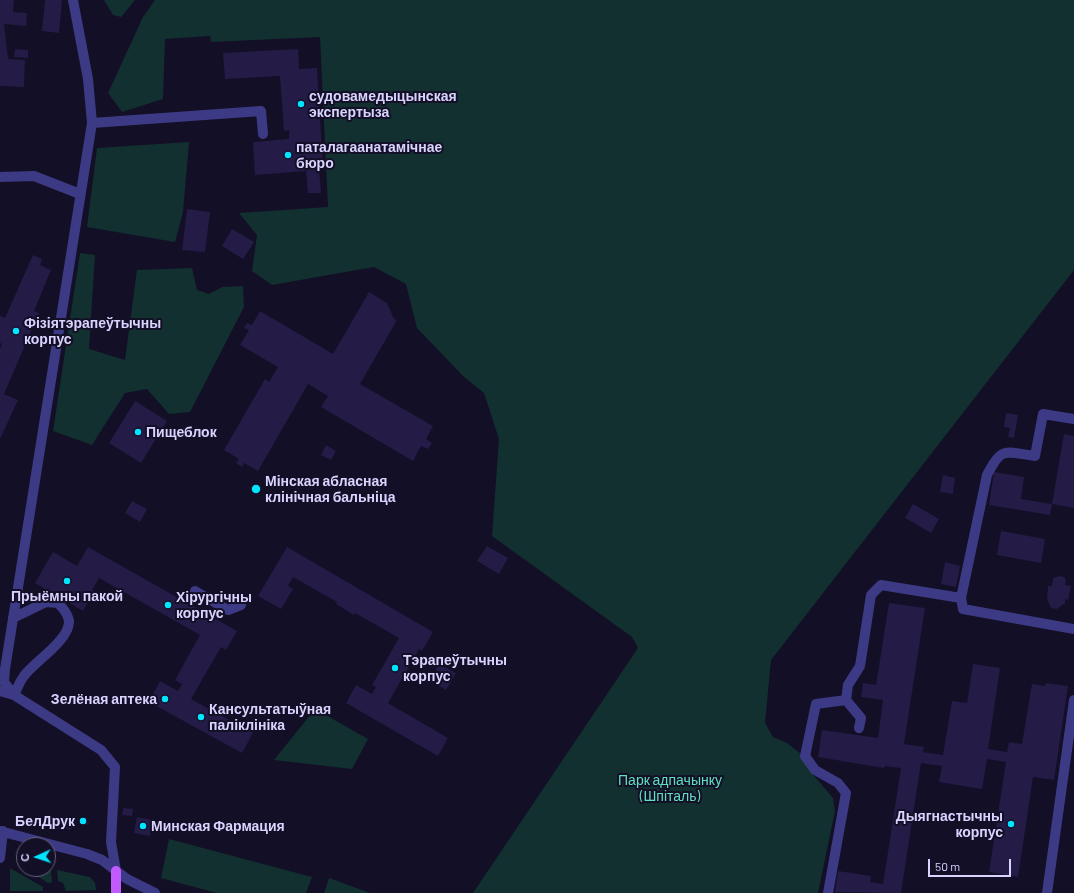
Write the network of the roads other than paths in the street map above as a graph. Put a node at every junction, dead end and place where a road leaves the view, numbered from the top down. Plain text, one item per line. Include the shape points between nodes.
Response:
1 (73, 0) edge
2 (92, 123) junction
3 (263, 134) dead end
4 (0, 177) edge
5 (80, 194) junction
6 (1074, 419) edge
7 (194, 592) dead end
8 (961, 598) junction
9 (241, 605) dead end
10 (13, 618) junction
11 (1074, 629) edge
12 (0, 691) edge
13 (14, 695) junction
14 (846, 700) junction
15 (1074, 700) edge
16 (859, 728) dead end
17 (1, 831) edge
18 (0, 858) edge
19 (116, 871) junction
20 (116, 893) edge
21 (155, 893) edge
22 (828, 893) edge
23 (1047, 893) edge

1 - 2 street via 88,79
2 - 3 street via 261,111
2 - 5 street
4 - 5 street via 34,176
5 - 10 street
6 - 8 street via 1043,414 1035,456 1005,452 996,458 986,475
7 - 9 street via 228,610
8 - 11 street via 963,609
8 - 14 street via 881,585 876,588 871,595 860,666 848,685
10 - 13 street via 4,682
10 - 13 street via 46,602 58,603 65,610 69,622 65,634 23,676
12 - 13 street
13 - 19 street via 101,750 116,767 111,842
14 - 16 street via 861,718
14 - 22 street via 816,704 804,756 815,770 838,783 846,793
15 - 23 street
17 - 18 street
17 - 19 street via 87,854 102,860
19 - 20 main road
19 - 21 street

